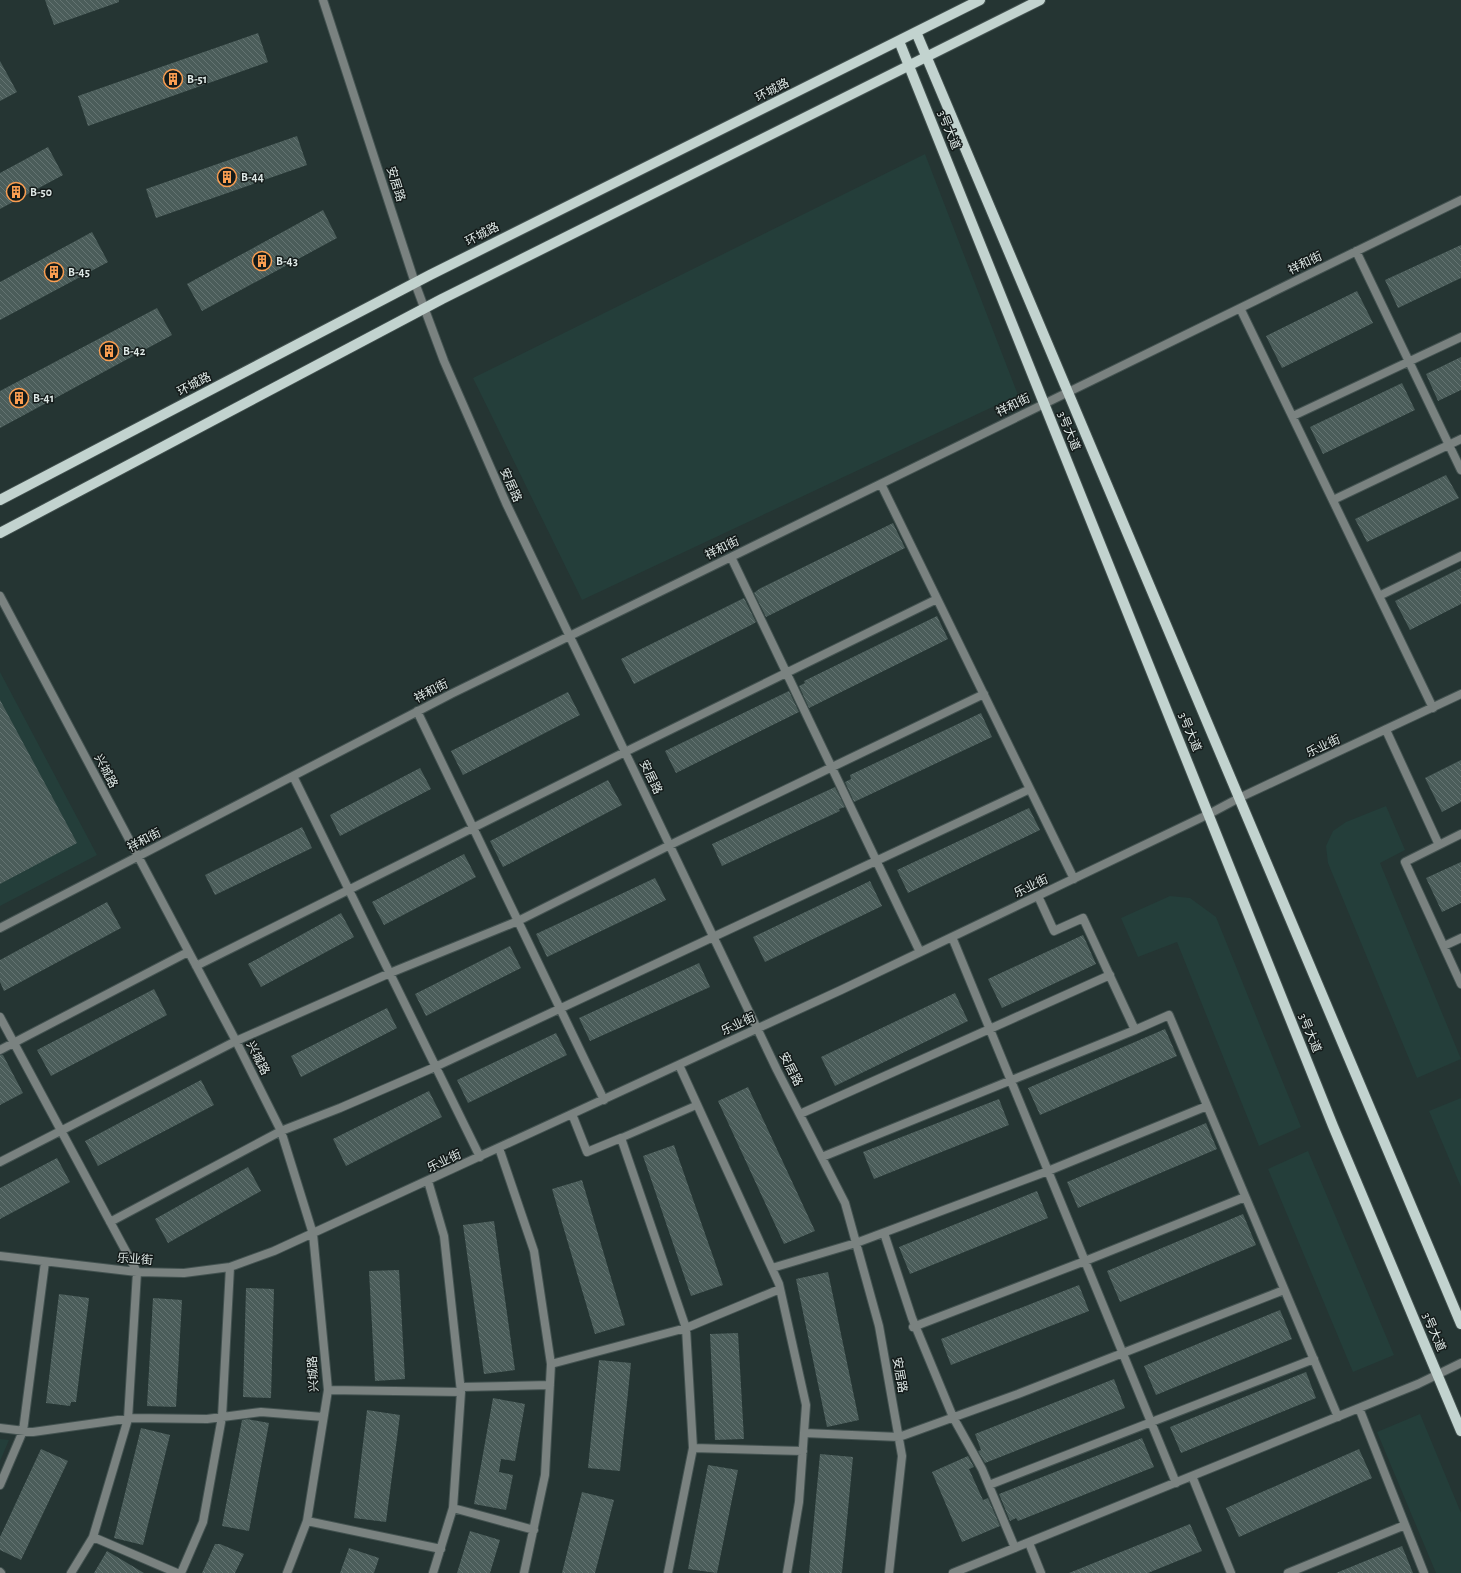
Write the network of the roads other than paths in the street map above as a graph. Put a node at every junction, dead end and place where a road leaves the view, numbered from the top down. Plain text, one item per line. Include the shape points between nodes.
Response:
1 (323, 0) edge
2 (980, 0) edge
3 (1040, 0) edge
4 (916, 32) junction
5 (899, 40) junction
6 (926, 57) junction
7 (909, 65) junction
8 (1461, 200) edge
9 (1356, 251) junction
10 (415, 283) junction
11 (425, 308) junction
12 (1240, 308) junction
13 (1461, 336) edge
14 (1409, 361) junction
15 (1068, 391) junction
16 (1044, 403) junction
17 (1293, 416) junction
18 (1461, 439) edge
19 (1449, 445) junction
20 (1461, 470) edge
21 (881, 484) junction
22 (0, 500) edge
23 (1333, 500) junction
24 (0, 533) edge
25 (1461, 556) edge
26 (731, 557) junction
27 (0, 596) edge
28 (1379, 596) junction
29 (937, 599) junction
30 (570, 636) junction
31 (787, 673) junction
32 (984, 694) junction
33 (1461, 694) edge
34 (1433, 708) junction
35 (418, 711) junction
36 (1386, 730) junction
37 (625, 752) junction
38 (832, 767) junction
39 (293, 776) junction
40 (1030, 789) junction
41 (1239, 798) junction
42 (1209, 814) junction
43 (473, 828) junction
44 (1461, 834) edge
45 (670, 845) junction
46 (1439, 845) junction
47 (138, 857) junction
48 (877, 861) junction
49 (1074, 879) junction
50 (348, 889) junction
51 (1038, 896) junction
52 (518, 921) junction
53 (0, 928) edge
54 (952, 937) junction
55 (714, 938) junction
56 (1461, 938) edge
57 (1444, 946) junction
58 (188, 952) junction
59 (920, 952) junction
60 (196, 966) junction
61 (390, 973) junction
62 (1110, 975) junction
63 (1461, 984) edge
64 (560, 1009) junction
65 (0, 1017) edge
66 (757, 1029) junction
67 (990, 1029) junction
68 (1135, 1030) junction
69 (236, 1042) junction
70 (14, 1043) junction
71 (0, 1050) edge
72 (679, 1065) junction
73 (435, 1067) junction
74 (1011, 1079) junction
75 (604, 1100) junction
76 (697, 1105) junction
77 (1207, 1106) junction
78 (572, 1114) junction
79 (800, 1114) junction
80 (61, 1130) junction
81 (281, 1131) junction
82 (621, 1138) junction
83 (499, 1148) junction
84 (822, 1156) junction
85 (480, 1157) junction
86 (0, 1162) edge
87 (1048, 1171) junction
88 (428, 1181) junction
89 (1245, 1197) junction
90 (110, 1222) junction
91 (884, 1233) junction
92 (313, 1234) junction
93 (856, 1243) junction
94 (0, 1256) edge
95 (1085, 1261) junction
96 (45, 1262) junction
97 (230, 1267) junction
98 (772, 1268) junction
99 (137, 1272) junction
100 (780, 1289) junction
101 (1284, 1290) junction
102 (1461, 1324) edge
103 (914, 1327) junction
104 (686, 1328) junction
105 (1123, 1352) junction
106 (1314, 1359) junction
107 (1461, 1363) edge
108 (551, 1364) junction
109 (1438, 1375) junction
110 (550, 1385) junction
111 (328, 1390) junction
112 (461, 1390) junction
113 (1358, 1408) junction
114 (222, 1417) junction
115 (323, 1417) junction
116 (953, 1417) junction
117 (1338, 1417) junction
118 (128, 1419) junction
119 (1151, 1422) junction
120 (0, 1428) edge
121 (23, 1431) junction
122 (1461, 1431) edge
123 (804, 1433) junction
124 (899, 1437) junction
125 (693, 1448) junction
126 (802, 1451) junction
127 (1192, 1476) junction
128 (1176, 1483) junction
129 (0, 1485) edge
130 (989, 1485) junction
131 (453, 1508) junction
132 (307, 1521) junction
133 (1405, 1525) junction
134 (534, 1530) junction
135 (93, 1537) junction
136 (1029, 1543) junction
137 (1015, 1548) junction
138 (440, 1549) junction
139 (70, 1573) edge
140 (177, 1573) edge
141 (180, 1573) edge
142 (287, 1573) edge
143 (433, 1573) edge
144 (524, 1573) edge
145 (668, 1573) edge
146 (787, 1573) edge
147 (889, 1573) edge
148 (953, 1573) edge
149 (1041, 1573) edge
150 (1231, 1573) edge
151 (1288, 1573) edge
152 (1424, 1573) edge

1 - 10 street, 安居路
2 - 4 main road, 环城路
3 - 6 main road
4 - 5 main road, 环城路
4 - 6 main road, 3号大道
5 - 7 main road, 3号大道
5 - 10 main road, 环城路
6 - 7 main road
6 - 15 main road, 3号大道
7 - 11 main road
7 - 16 main road, 3号大道
8 - 9 street, 祥和街
9 - 12 street, 祥和街
9 - 14 street
10 - 11 street, 安居路
10 - 22 main road, 环城路
11 - 24 main road
11 - 30 street, 安居路 via 444,361 503,496
12 - 15 street, 祥和街
12 - 17 street
13 - 14 street
14 - 17 street
14 - 19 street
15 - 16 street, 祥和街
15 - 41 main road, 3号大道
16 - 21 street, 祥和街
16 - 42 main road, 3号大道
17 - 23 street
18 - 19 street
19 - 20 street
19 - 23 street
21 - 26 street, 祥和街
21 - 29 street
23 - 28 street
25 - 28 street
26 - 30 street, 祥和街
26 - 31 street
27 - 47 street, 兴城路
28 - 34 street
29 - 31 street
29 - 32 street
30 - 35 street, 祥和街
30 - 37 street, 安居路
31 - 37 street
31 - 38 street
32 - 38 street
32 - 40 street
33 - 34 street, 乐业街
34 - 36 street, 乐业街
35 - 39 street, 祥和街
35 - 43 street
36 - 41 street, 乐业街
36 - 46 street
37 - 43 street
37 - 45 street, 安居路
38 - 45 street
38 - 48 street
39 - 47 street, 祥和街
39 - 50 street
40 - 48 street
40 - 49 street
41 - 42 street, 乐业街
41 - 102 main road, 3号大道
42 - 49 street, 乐业街
42 - 109 main road, 3号大道 via 1333,1126
43 - 50 street
43 - 52 street
44 - 46 street
45 - 52 street
45 - 55 street, 安居路
46 - 57 street via 1405,862
47 - 53 street, 祥和街
47 - 58 street, 兴城路
48 - 55 street
48 - 59 street
49 - 51 street, 乐业街
50 - 60 street
50 - 61 street
51 - 54 street, 乐业街
51 - 62 street via 1054,931 1083,918
52 - 61 street
52 - 64 street
54 - 59 street, 乐业街
54 - 67 street
55 - 64 street
55 - 66 street, 安居路
56 - 57 street
57 - 63 street
58 - 60 street, 兴城路
58 - 70 street
59 - 66 street, 乐业街
60 - 69 street, 兴城路
61 - 69 street
61 - 73 street
62 - 67 street
62 - 68 street
64 - 73 street
64 - 75 street
65 - 70 street
66 - 72 street, 乐业街
66 - 79 street, 安居路
67 - 74 street
67 - 79 street
68 - 74 street
68 - 77 street via 1169,1015
69 - 80 street
69 - 81 street, 兴城路
70 - 71 street
70 - 80 street
72 - 75 street, 乐业街
72 - 76 street
73 - 81 street
73 - 85 street
74 - 84 street
74 - 87 street
75 - 78 street, 乐业街
76 - 82 lane
76 - 98 street
77 - 87 street
77 - 89 street
78 - 82 street via 587,1152
78 - 83 street, 乐业街
79 - 84 street, 安居路
80 - 86 street
80 - 90 street
81 - 90 street
81 - 92 street, 兴城路
82 - 104 street
83 - 85 street, 乐业街
83 - 108 street via 534,1251
84 - 93 street, 安居路 via 845,1203
85 - 88 street, 乐业街
87 - 91 street
87 - 95 street
88 - 92 street, 乐业街
88 - 112 street via 444,1236
89 - 95 street
89 - 101 street
90 - 99 street
91 - 93 street
91 - 103 street
92 - 97 street, 乐业街
92 - 111 street, 兴城路
93 - 98 street
93 - 124 street, 安居路 via 880,1326
94 - 96 street, 乐业街
95 - 103 street
95 - 105 street
96 - 99 street, 乐业街
96 - 121 street
97 - 99 street, 乐业街 via 184,1273
97 - 114 street
98 - 100 street
99 - 118 street
100 - 104 street
100 - 123 street via 806,1405
101 - 105 street
101 - 106 street
103 - 116 street
104 - 108 street
104 - 125 street
105 - 116 street
105 - 119 street
106 - 117 street
106 - 119 street
107 - 109 street
108 - 110 street
109 - 113 street
109 - 122 main road, 3号大道
110 - 112 street
110 - 134 street via 545,1475
111 - 112 street
111 - 115 street, 兴城路
112 - 131 street
113 - 117 street
113 - 133 street
114 - 115 street via 261,1412
114 - 118 street
114 - 141 street via 203,1522
115 - 132 street, 兴城路
116 - 124 street
116 - 130 street
117 - 127 street
118 - 121 street via 33,1432
118 - 135 street
119 - 128 street
119 - 130 street
120 - 121 street
121 - 129 street
123 - 124 street
123 - 126 street
124 - 147 street, 安居路 via 902,1456
125 - 126 street
125 - 145 street
126 - 146 street via 799,1502
127 - 128 street
127 - 150 street
128 - 136 street
130 - 137 street
131 - 134 street
131 - 138 street
132 - 138 street
132 - 142 street, 兴城路
133 - 151 street
133 - 152 street
134 - 144 street
135 - 139 street
135 - 140 street
136 - 137 street
136 - 149 street
137 - 148 street
138 - 143 street

